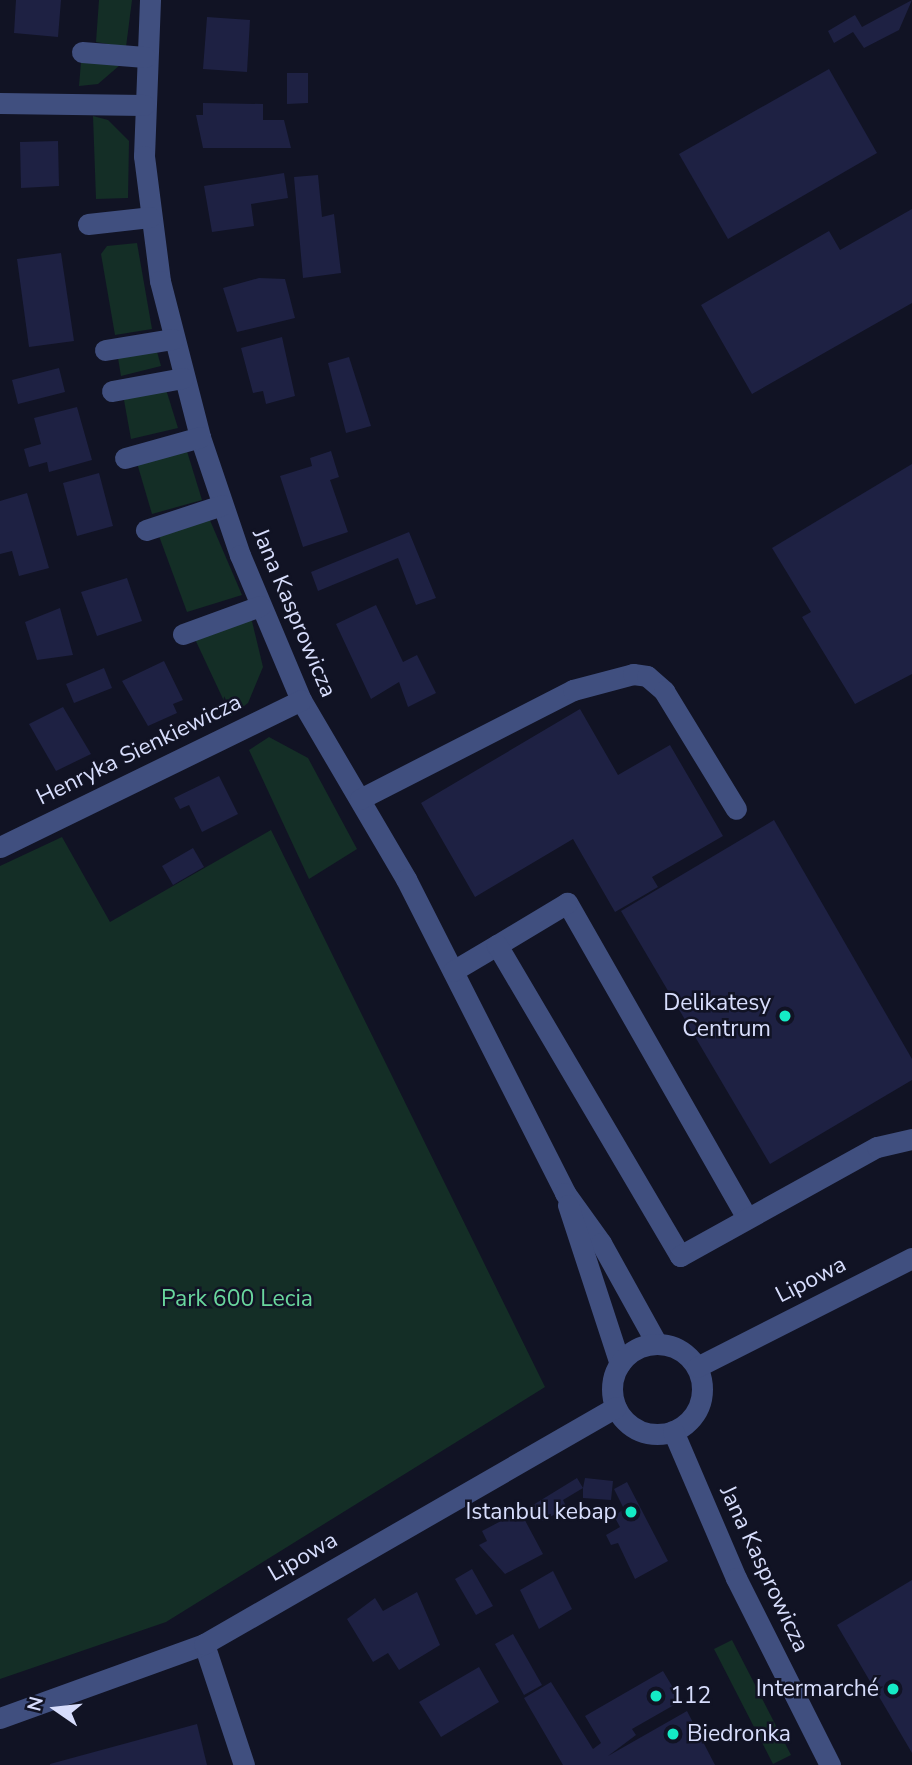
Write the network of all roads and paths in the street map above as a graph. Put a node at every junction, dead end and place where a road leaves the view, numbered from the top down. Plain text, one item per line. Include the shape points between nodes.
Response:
1 (150, 0) edge
2 (82, 52) dead end
3 (145, 57) junction
4 (0, 103) edge
5 (144, 105) junction
6 (150, 217) junction
7 (88, 224) dead end
8 (173, 339) junction
9 (105, 350) dead end
10 (183, 377) junction
11 (112, 391) dead end
12 (200, 437) junction
13 (125, 458) dead end
14 (222, 505) junction
15 (146, 530) dead end
16 (260, 606) junction
17 (183, 634) dead end
18 (301, 700) junction
19 (360, 799) junction
20 (736, 809) dead end
21 (0, 847) edge
22 (497, 945) junction
23 (453, 971) junction
24 (912, 1139) edge
25 (565, 1193) junction
26 (747, 1218) junction
27 (912, 1258) edge
28 (657, 1344) junction
29 (620, 1364) junction
30 (697, 1367) junction
31 (616, 1407) junction
32 (673, 1431) junction
33 (204, 1644) junction
34 (0, 1718) edge
35 (244, 1765) edge
36 (830, 1765) edge

1 - 3 street, Jana Kasprowicza
2 - 3 street
3 - 5 street, Jana Kasprowicza
4 - 5 street
5 - 6 street, Jana Kasprowicza
6 - 7 street
6 - 8 street, Jana Kasprowicza
8 - 9 street
8 - 10 street, Jana Kasprowicza
10 - 11 street
10 - 12 street, Jana Kasprowicza
12 - 13 street
12 - 14 street, Jana Kasprowicza
14 - 15 street
14 - 16 street, Jana Kasprowicza
16 - 17 street
16 - 18 street, Jana Kasprowicza
18 - 19 street, Jana Kasprowicza
18 - 21 street, Henryka Sienkiewicza
19 - 20 street via 573,690 633,674 647,676 664,691
19 - 23 street, Jana Kasprowicza
22 - 23 street
22 - 26 street via 680,1256
22 - 26 street via 567,904
23 - 25 street, Jana Kasprowicza
24 - 26 street via 877,1147
25 - 28 street, Jana Kasprowicza via 601,1243
25 - 29 street, Jana Kasprowicza
27 - 30 street, Lipowa
28 - 29 street via 636,1349
28 - 30 street via 677,1349
29 - 31 street via 612,1388
30 - 32 street via 697,1410
31 - 32 street via 636,1429
31 - 33 street, Lipowa
32 - 36 street, Jana Kasprowicza via 736,1578
33 - 34 street, Lipowa
33 - 35 street

